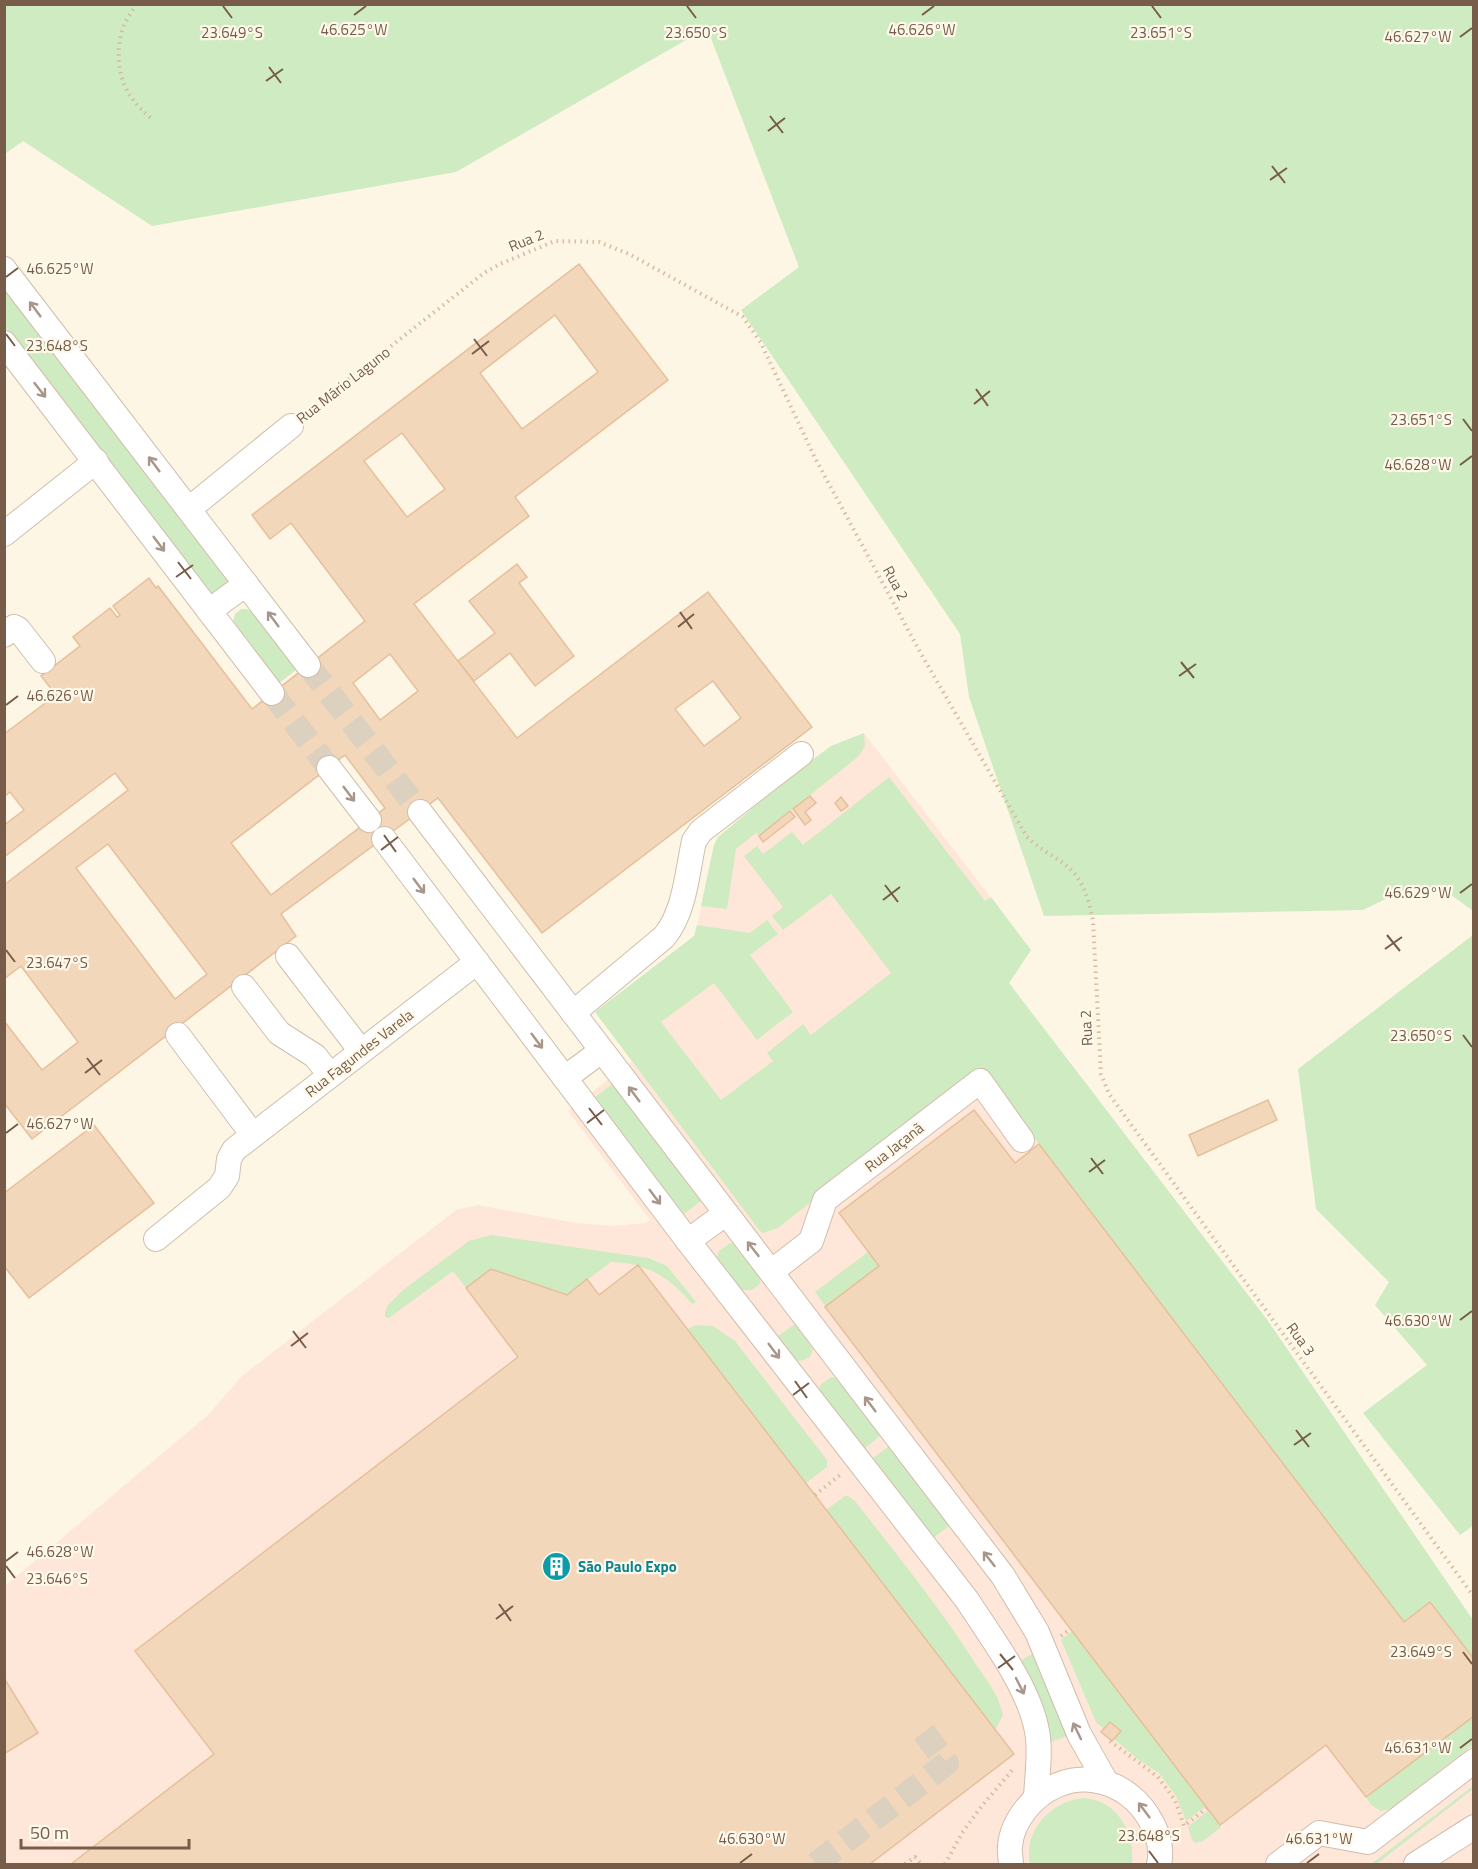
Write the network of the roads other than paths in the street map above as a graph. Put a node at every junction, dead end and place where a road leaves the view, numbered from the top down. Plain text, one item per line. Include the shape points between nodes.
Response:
1 (4, 269) edge
2 (4, 343) edge
3 (291, 426) road end
4 (96, 461) junction
5 (189, 509) junction
6 (4, 534) edge
7 (246, 584) junction
8 (209, 611) junction
9 (4, 635) edge
10 (43, 661) dead end
11 (308, 665) tunnel mouth
12 (272, 693) tunnel mouth
13 (801, 754) dead end
14 (329, 768) tunnel mouth
15 (420, 812) tunnel mouth
16 (369, 820) dead end
17 (384, 840) dead end
18 (288, 956) dead end
19 (477, 962) junction
20 (244, 987) dead end
21 (573, 1013) junction
22 (178, 1035) dead end
23 (362, 1051) junction
24 (601, 1051) junction
25 (330, 1076) junction
26 (565, 1078) junction
27 (247, 1140) junction
28 (1022, 1140) dead end
29 (725, 1214) junction
30 (156, 1239) dead end
31 (688, 1241) junction
32 (771, 1272) junction
33 (1473, 1761) edge
34 (1106, 1782) junction
35 (1036, 1797) junction
36 (1473, 1827) edge
37 (1011, 1864) edge
38 (1159, 1864) edge
39 (1278, 1864) edge
40 (1416, 1864) edge

5 -> 1 street
2 -> 4 street
3 - 5 street, Rua Mário Laguno
4 - 6 street
4 -> 8 street
5 - 7 street
7 - 8 street
11 -> 7 street
8 - 12 street
9 - 10 street via 14,627 18,629
13 - 21 street via 701,831 694,841 673,927
14 -> 16 street
15 - 21 street
17 -> 19 street
18 - 23 street
19 - 23 street, Rua Fagundes Varela
19 -> 26 street
20 - 25 street via 279,1033 315,1056
21 - 24 street
22 - 27 street
23 - 25 street, Rua Fagundes Varela
24 - 26 street
29 -> 24 street
25 - 27 street, Rua Fagundes Varela
26 -> 31 street
27 - 30 street via 231,1154 227,1176 219,1188
28 - 32 street, Rua Jaçanã via 980,1081 825,1200 811,1241
29 - 31 street
32 -> 29 street
31 -> 35 street via 967,1600 1007,1663 1030,1708 1038,1734
34 -> 32 street via 1079,1734 1023,1606
33 - 39 street via 1368,1842 1319,1833
34 - 35 street via 1065,1782
38 -> 34 street via 1157,1833 1146,1810 1128,1793
35 - 37 street via 1018,1819 1010,1846
36 - 40 street

